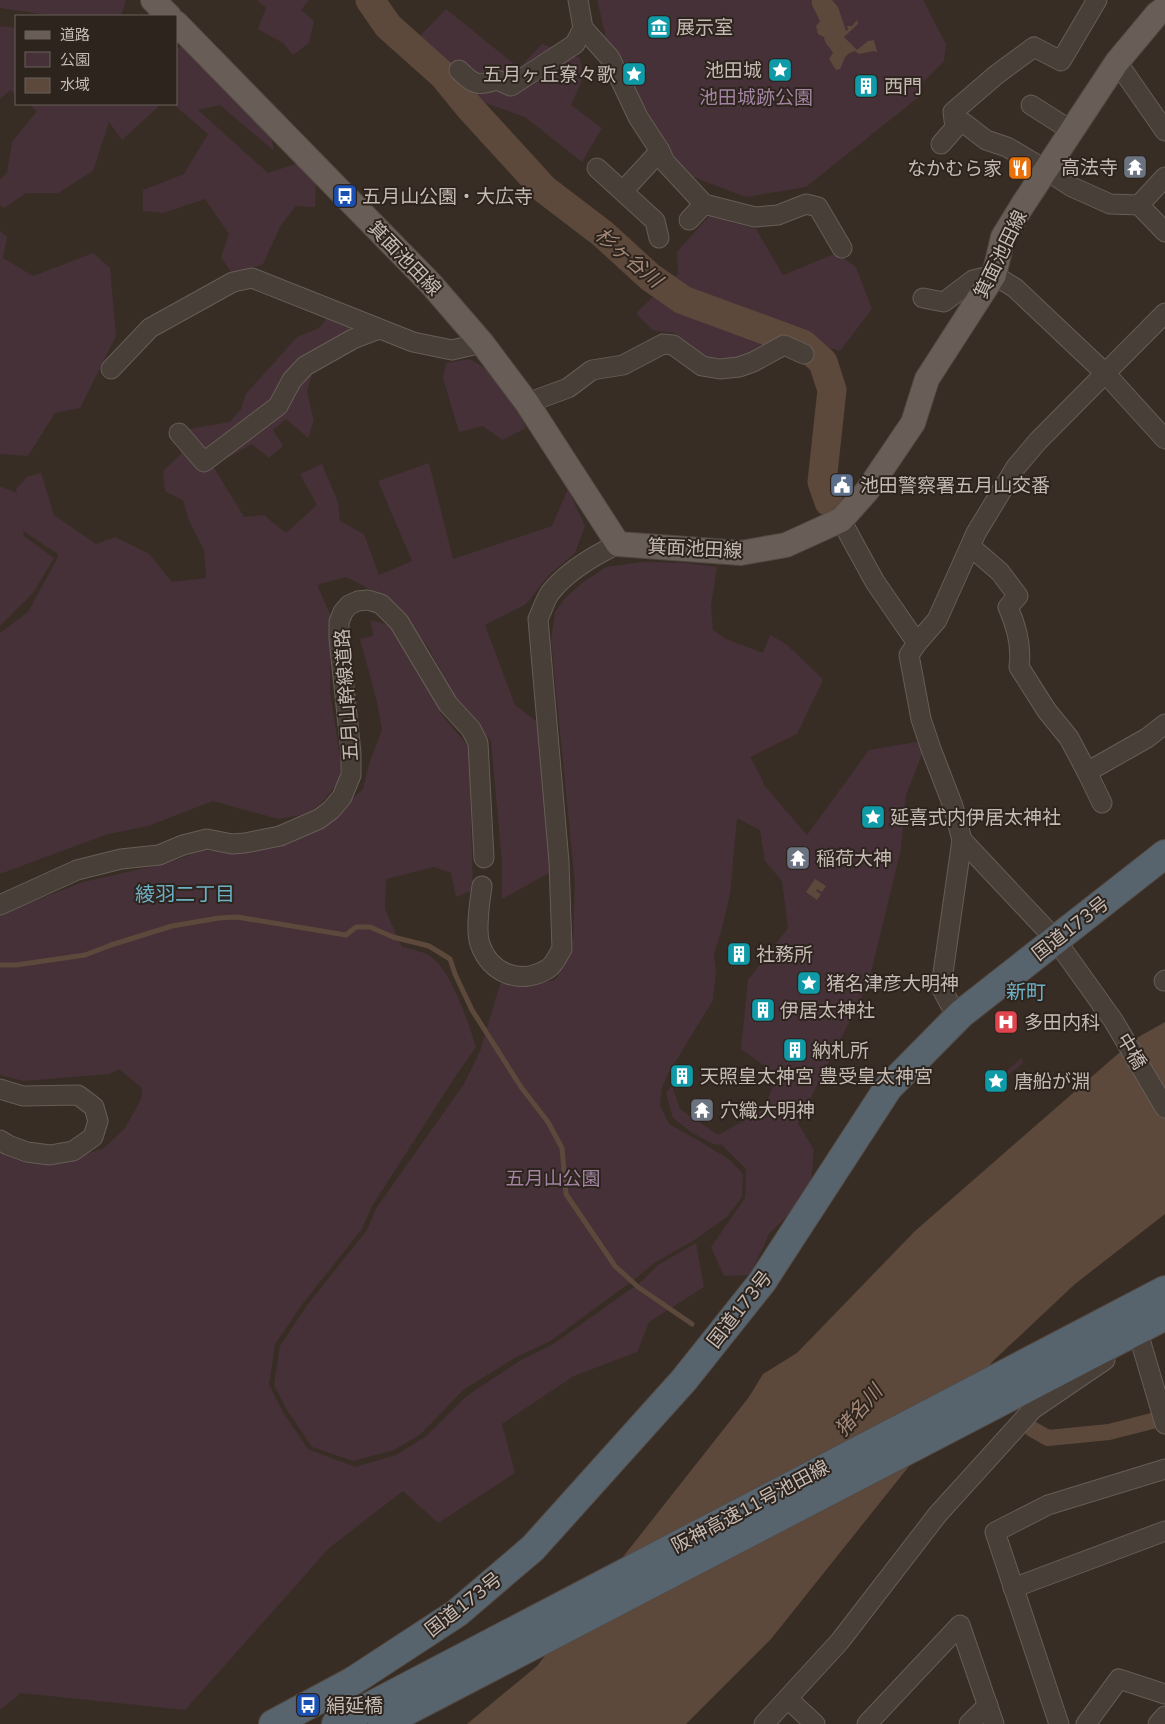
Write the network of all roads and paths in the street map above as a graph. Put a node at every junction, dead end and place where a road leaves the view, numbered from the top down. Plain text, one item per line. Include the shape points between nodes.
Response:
1 (153, 0) edge
2 (578, 0) edge
3 (1097, 0) edge
4 (1165, 8) edge
5 (168, 15) edge
6 (178, 25) edge
7 (583, 28) junction
8 (1117, 62) junction
9 (458, 70) dead end
10 (1031, 105) dead end
11 (955, 120) junction
12 (1072, 131) junction
13 (1165, 131) edge
14 (941, 144) dead end
15 (660, 151) junction
16 (597, 168) dead end
17 (1046, 170) junction
18 (1165, 177) edge
19 (623, 191) junction
20 (704, 204) junction
21 (1139, 205) junction
22 (690, 220) dead end
23 (1165, 232) edge
24 (658, 238) dead end
25 (842, 248) dead end
26 (994, 275) junction
27 (923, 298) dead end
28 (1165, 313) edge
29 (379, 329) junction
30 (482, 343) junction
31 (804, 354) dead end
32 (111, 369) dead end
33 (1105, 373) junction
34 (527, 403) junction
35 (178, 433) dead end
36 (1165, 439) edge
37 (841, 520) junction
38 (618, 544) junction
39 (971, 547) junction
40 (917, 643) junction
41 (1165, 724) edge
42 (1087, 772) junction
43 (1102, 803) dead end
44 (962, 840) junction
45 (1165, 854) edge
46 (0, 905) edge
47 (1055, 940) junction
48 (961, 1014) junction
49 (0, 1089) edge
50 (1165, 1108) edge
51 (0, 1140) edge
52 (1165, 1290) edge
53 (1165, 1316) edge
54 (1165, 1322) edge
55 (1139, 1336) junction
56 (1165, 1424) edge
57 (1165, 1469) edge
58 (1165, 1531) edge
59 (1013, 1588) junction
60 (1165, 1694) edge
61 (788, 1699) junction
62 (988, 1705) junction
63 (1165, 1716) edge
64 (274, 1724) edge
65 (336, 1724) edge
66 (382, 1724) edge
67 (764, 1724) edge
68 (815, 1724) edge
69 (867, 1724) edge
70 (969, 1724) edge
71 (994, 1724) edge
72 (1059, 1724) edge
73 (1086, 1724) edge
74 (1158, 1724) edge

1 - 5 main road
2 - 7 street
3 - 11 street via 1061,61 1034,47 953,112
4 - 8 main road, 箕面池田線
6 - 30 main road, 箕面池田線 via 431,284
7 - 9 street via 575,44 511,86 497,80 482,85 469,80
7 - 15 street via 610,58 638,117
8 - 12 main road, 箕面池田線
8 - 13 street
10 - 12 street
11 - 14 street via 955,128
11 - 17 street via 986,140 1007,147
12 - 17 main road, 箕面池田線
15 - 19 street
15 - 20 street via 665,162
16 - 19 street
17 - 21 street via 1072,187 1110,204
17 - 26 main road, 箕面池田線 via 1004,237
18 - 21 street
19 - 24 street via 655,221
20 - 22 street
20 - 25 street via 755,217 778,215 806,204 818,207
21 - 23 street
26 - 27 street via 973,280 944,302
26 - 33 street via 1015,288
26 - 37 main road, 箕面池田線 via 927,379 913,423 867,491
28 - 33 street
29 - 30 street via 413,342 452,350
29 - 32 street via 252,278 233,282 150,328
29 - 35 street via 305,366 292,380 278,406 204,462
30 - 34 main road, 箕面池田線
31 - 34 street via 784,345 753,362 720,369 702,366 673,345 663,344 623,365 592,370 568,388
33 - 36 street
33 - 39 street via 1016,468 976,533
34 - 38 main road, 箕面池田線
37 - 38 main road, 箕面池田線 via 786,545 741,553
37 - 40 street via 875,582
38 - 46 street, 五月山幹線道路 via 593,556 570,574 550,594 538,619 559,862 562,949 550,968 517,978 498,969 480,943 483,871 478,743 471,729 448,704 399,622 381,604 368,600 349,605 339,622 352,753 351,775 342,796 331,810 319,819 280,836 232,844 207,839 159,855 121,859 77,870
39 - 40 street via 937,620
39 - 42 street via 1000,572 1018,596 1008,607 1014,620 1020,656 1018,667 1069,738
40 - 44 street via 909,655 921,719
41 - 42 street
42 - 43 street
44 - 47 street, 中橋
44 - 48 street via 941,987 950,1004
45 - 47 highway, 国道173号
47 - 48 highway, 国道173号
47 - 50 street, 中橋 via 1113,1020
48 - 64 highway, 国道173号 via 888,1088 762,1282 696,1366 532,1548 457,1612 353,1681
49 - 51 street via 23,1096 78,1096 94,1107 98,1121 93,1136 72,1151 50,1155 27,1152
52 - 65 highway, 阪神高速11号池田線
53 - 66 highway, 阪神高速11号池田線
54 - 55 street
55 - 56 street
55 - 61 street via 1033,1409 938,1514 840,1641
57 - 59 street via 1048,1505 995,1532
58 - 59 street
59 - 72 street
60 - 73 street via 1119,1679
61 - 67 street
61 - 68 street
62 - 69 street via 960,1625
62 - 70 street
62 - 71 street
63 - 74 street

